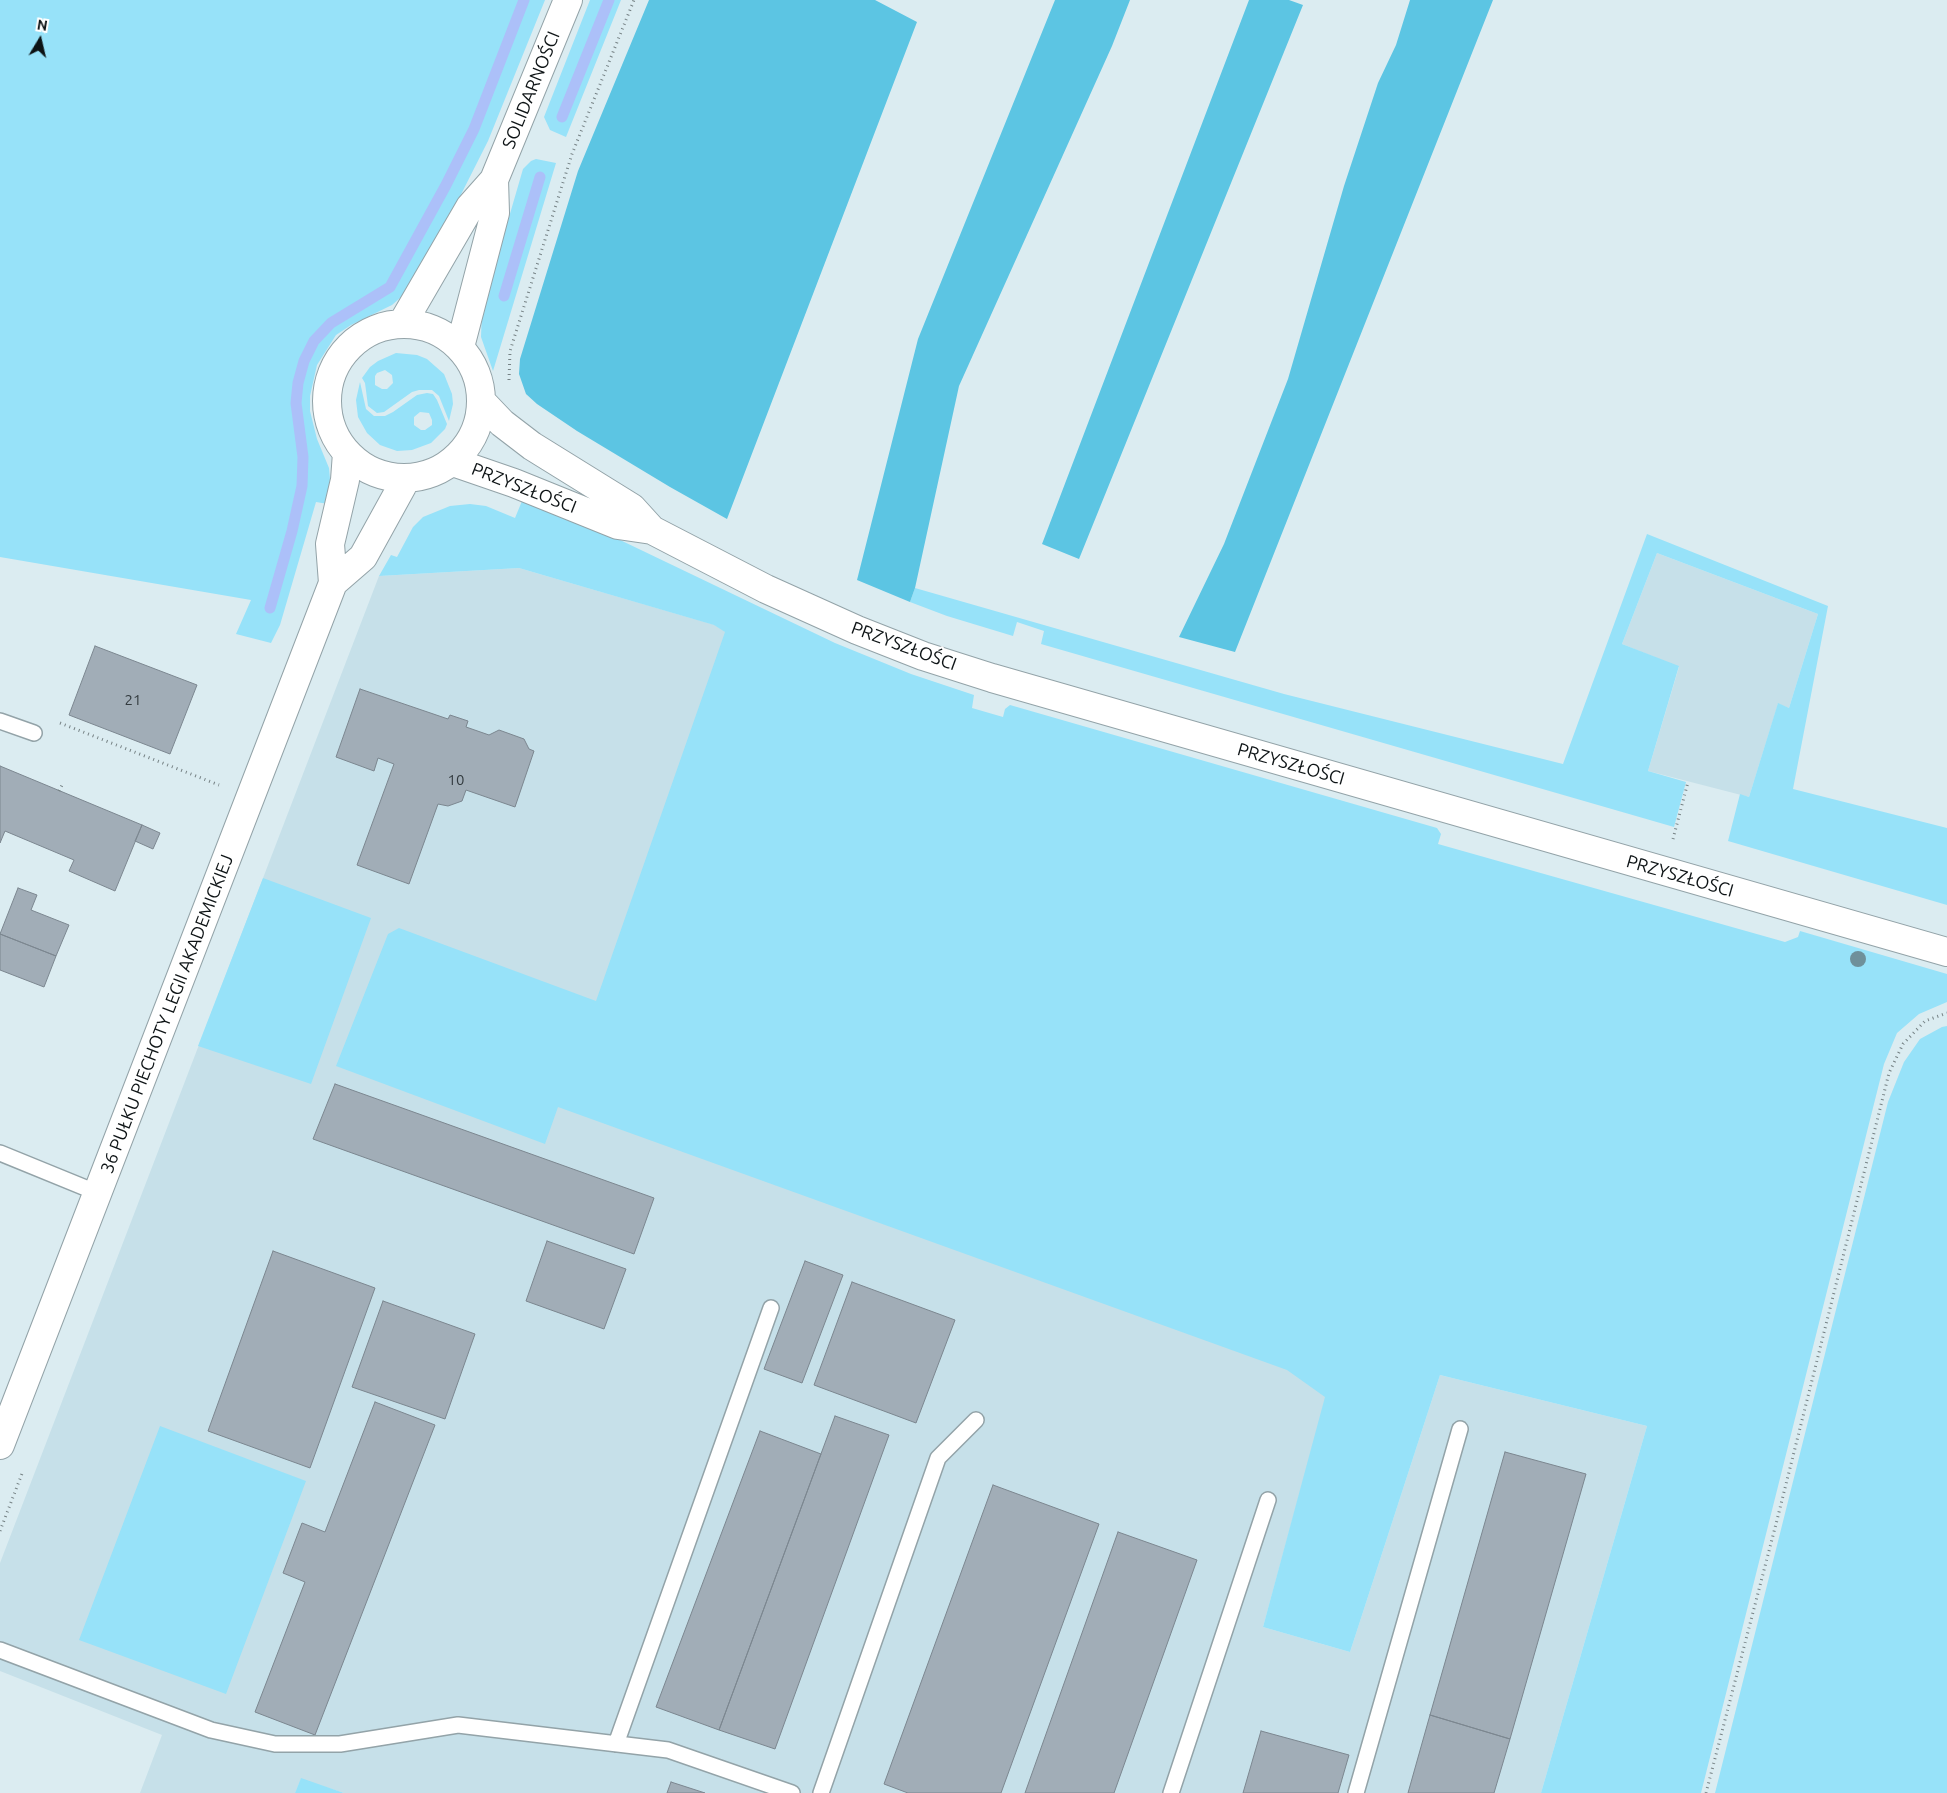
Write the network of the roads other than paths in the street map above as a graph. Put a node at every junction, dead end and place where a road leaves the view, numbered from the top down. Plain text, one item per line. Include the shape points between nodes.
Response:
1 (568, 0) edge
2 (494, 180) junction
3 (402, 324) junction
4 (460, 347) junction
5 (482, 402) junction
6 (347, 454) junction
7 (453, 462) junction
8 (406, 479) junction
9 (652, 530) junction
10 (333, 584) junction
11 (0, 721) edge
12 (34, 733) dead end
13 (1947, 952) edge
14 (0, 1153) edge
15 (98, 1193) junction
16 (771, 1308) dead end
17 (976, 1420) dead end
18 (1460, 1429) dead end
19 (0, 1445) edge
20 (1268, 1500) dead end
21 (0, 1650) edge
22 (616, 1744) junction
23 (792, 1793) edge
24 (822, 1793) edge
25 (1171, 1793) edge
26 (1356, 1793) edge

1 - 2 street, SOLIDARNOŚCI
2 - 3 street, SOLIDARNOŚCI via 470,207
2 - 4 street, SOLIDARNOŚCI via 495,212
3 - 4 street via 434,330
3 - 6 street via 387,326 359,338 348,348 331,374 327,405 330,422
4 - 5 street via 476,373
5 - 7 street via 474,435
5 - 9 street, PRZYSZŁOŚCI via 502,423 532,446 632,508
6 - 8 street via 374,472
6 - 10 street, 36 PUŁKU PIECHOTY LEGII AKADEMICKIEJ via 345,480 330,544
7 - 8 street via 431,474
7 - 9 street, PRZYSZŁOŚCI via 618,525
8 - 10 street, 36 PUŁKU PIECHOTY LEGII AKADEMICKIEJ via 363,557
9 - 13 street, PRZYSZŁOŚCI via 766,589 857,630 931,658 1174,731
10 - 15 street, 36 PUŁKU PIECHOTY LEGII AKADEMICKIEJ
11 - 12 lane
14 - 15 lane
15 - 19 street, 36 PUŁKU PIECHOTY LEGII AKADEMICKIEJ
16 - 22 lane
17 - 24 lane via 938,1458
18 - 26 lane
20 - 25 lane
21 - 22 lane via 212,1730 275,1744 340,1744 458,1725
22 - 23 lane via 668,1750

